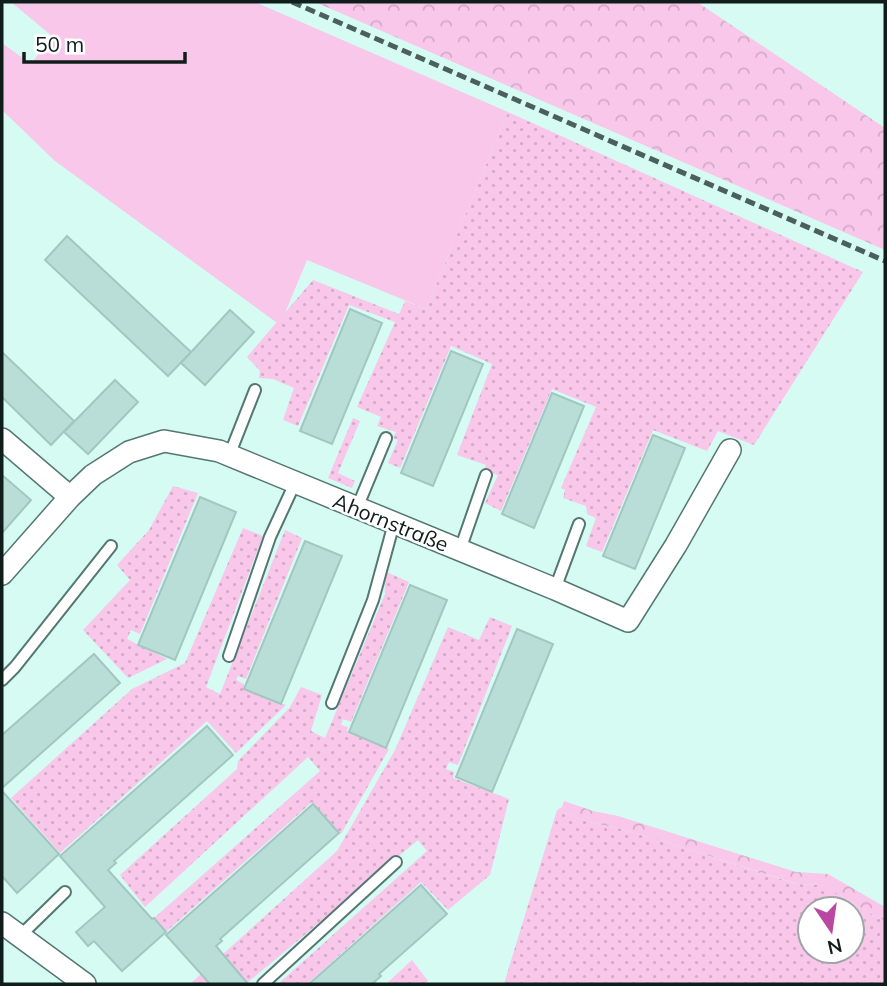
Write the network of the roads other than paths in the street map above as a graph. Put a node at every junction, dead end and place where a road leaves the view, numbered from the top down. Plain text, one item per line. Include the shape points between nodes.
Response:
1 (255, 390) dead end
2 (386, 438) dead end
3 (2, 439) edge
4 (730, 450) dead end
5 (229, 456) junction
6 (486, 475) dead end
7 (295, 483) junction
8 (70, 497) junction
9 (356, 508) junction
10 (394, 523) junction
11 (579, 524) dead end
12 (111, 545) dead end
13 (460, 550) junction
14 (2, 574) edge
15 (555, 589) junction
16 (229, 656) dead end
17 (2, 680) edge
18 (332, 703) dead end
19 (396, 862) dead end
20 (65, 892) dead end
21 (2, 922) edge
22 (20, 936) junction
23 (85, 984) edge
24 (263, 984) edge

1 - 5 lane
2 - 9 lane
3 - 8 street
4 - 15 street, Ahornstraße via 628,621
5 - 7 street, Ahornstraße
5 - 8 street, Ahornstraße via 164,441 129,452 93,475
6 - 13 lane
7 - 9 street, Ahornstraße
7 - 16 lane via 270,537
8 - 14 street, Ahornstraße
9 - 10 street, Ahornstraße
10 - 13 street, Ahornstraße
10 - 18 lane via 373,600
11 - 15 lane
12 - 17 lane
13 - 15 street, Ahornstraße
19 - 24 lane
20 - 22 lane
21 - 22 street
22 - 23 street

